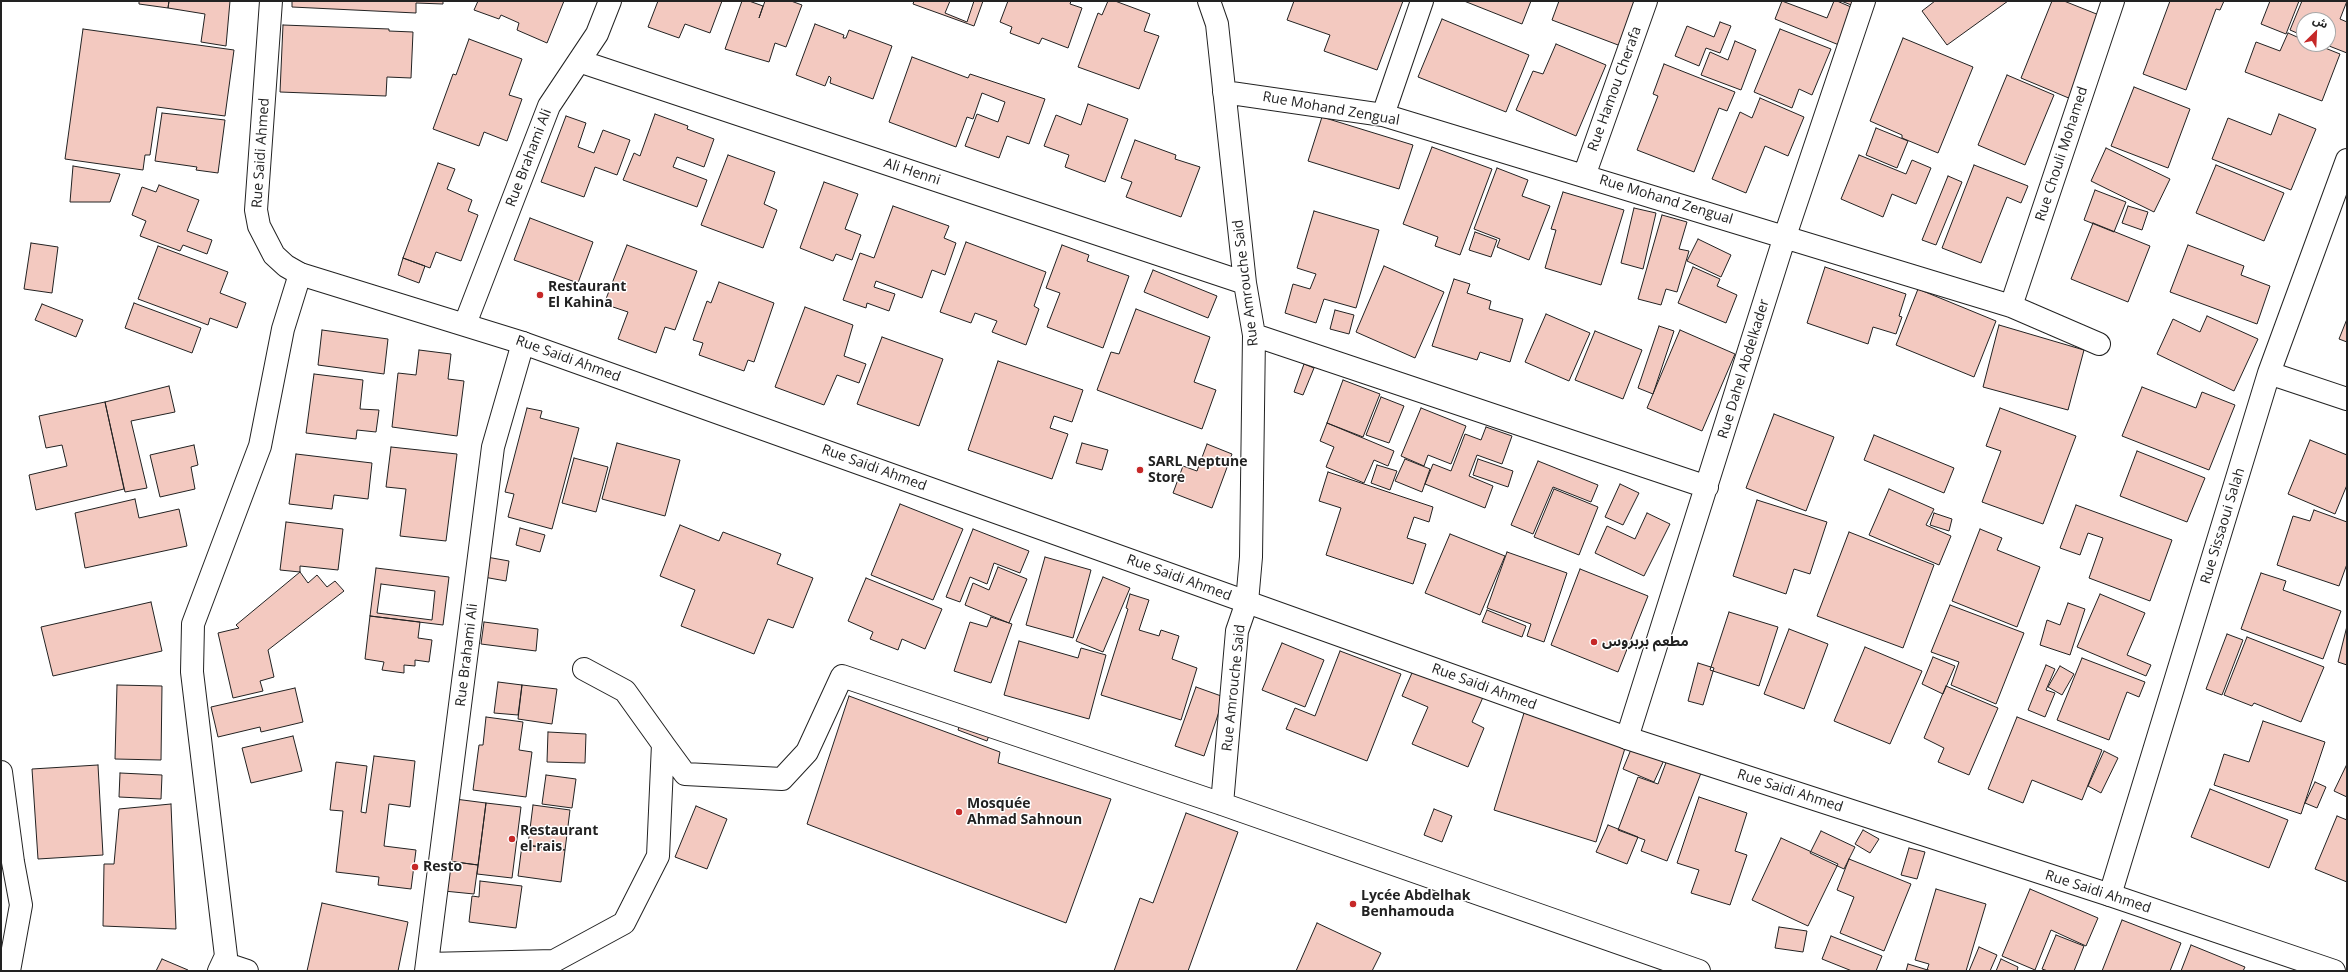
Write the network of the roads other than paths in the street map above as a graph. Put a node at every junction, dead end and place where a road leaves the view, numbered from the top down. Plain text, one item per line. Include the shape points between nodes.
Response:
1 (271, 1) edge
2 (610, 1) edge
3 (1209, 1) edge
4 (1422, 1) edge
5 (1646, 1) edge
6 (1864, 1) edge
7 (2113, 1) edge
8 (579, 61) junction
9 (1224, 92) junction
10 (1383, 115) junction
11 (2347, 160) edge
12 (1584, 176) junction
13 (1785, 236) junction
14 (300, 274) junction
15 (1245, 283) junction
16 (2011, 306) junction
17 (465, 324) junction
18 (1254, 335) junction
19 (523, 343) junction
20 (2099, 344) dead end
21 (2269, 373) junction
22 (2347, 399) edge
23 (1707, 487) junction
24 (1247, 602) junction
25 (584, 669) dead end
26 (1627, 738) junction
27 (663, 744) junction
28 (1, 772) edge
29 (1222, 804) junction
30 (2110, 895) junction
31 (221, 967) edge
32 (426, 968) edge
33 (9, 971) edge
34 (247, 971) edge
35 (450, 971) edge
36 (1699, 971) edge
37 (2334, 971) edge

1 - 14 street, Rue Saidi Ahmed via 256,210 259,226 274,255
2 - 8 street, Rue Brahami Ali via 597,34
3 - 9 street, Rue Amrouche Said via 1216,24
4 - 10 street
5 - 12 street, Rue Hamou Cherafa
6 - 13 street, Rue Dahel Abdelkader
7 - 16 street, Rue Chouli Mohamed
8 - 15 street, Ali Henni
8 - 17 street, Rue Brahami Ali via 549,106
9 - 10 street, Rue Mohand Zengual
9 - 15 street, Rue Amrouche Said
10 - 12 street, Rue Mohand Zengual
11 - 21 street, Rue Sissaoui Salah
12 - 13 street, Rue Mohand Zengual
13 - 16 street, Rue Mohand Zengual
13 - 23 street, Rue Dahel Abdelkader
14 - 17 street, Rue Saidi Ahmed
14 - 31 street via 283,329 260,446 193,624 192,672 226,956
15 - 18 street, Rue Amrouche Said
16 - 20 street, Rue Mohand Zengual
17 - 19 street, Rue Saidi Ahmed
18 - 23 street
18 - 24 street, Rue Amrouche Said via 1251,557
19 - 24 street, Rue Saidi Ahmed
19 - 32 street, Rue Brahami Ali via 493,447
21 - 22 street
21 - 30 street, Rue Sissaoui Salah
23 - 26 street, Rue Dahel Abdelkader
24 - 26 street, Rue Saidi Ahmed
24 - 29 street, Rue Amrouche Said via 1237,631
25 - 27 street via 625,691
26 - 30 street, Rue Saidi Ahmed
27 - 29 street via 685,774 782,779 807,752 842,676
27 - 32 street via 658,856 624,923 554,961
28 - 33 street via 21,905
29 - 36 street
30 - 37 street, Rue Saidi Ahmed
31 - 34 street
32 - 35 street

